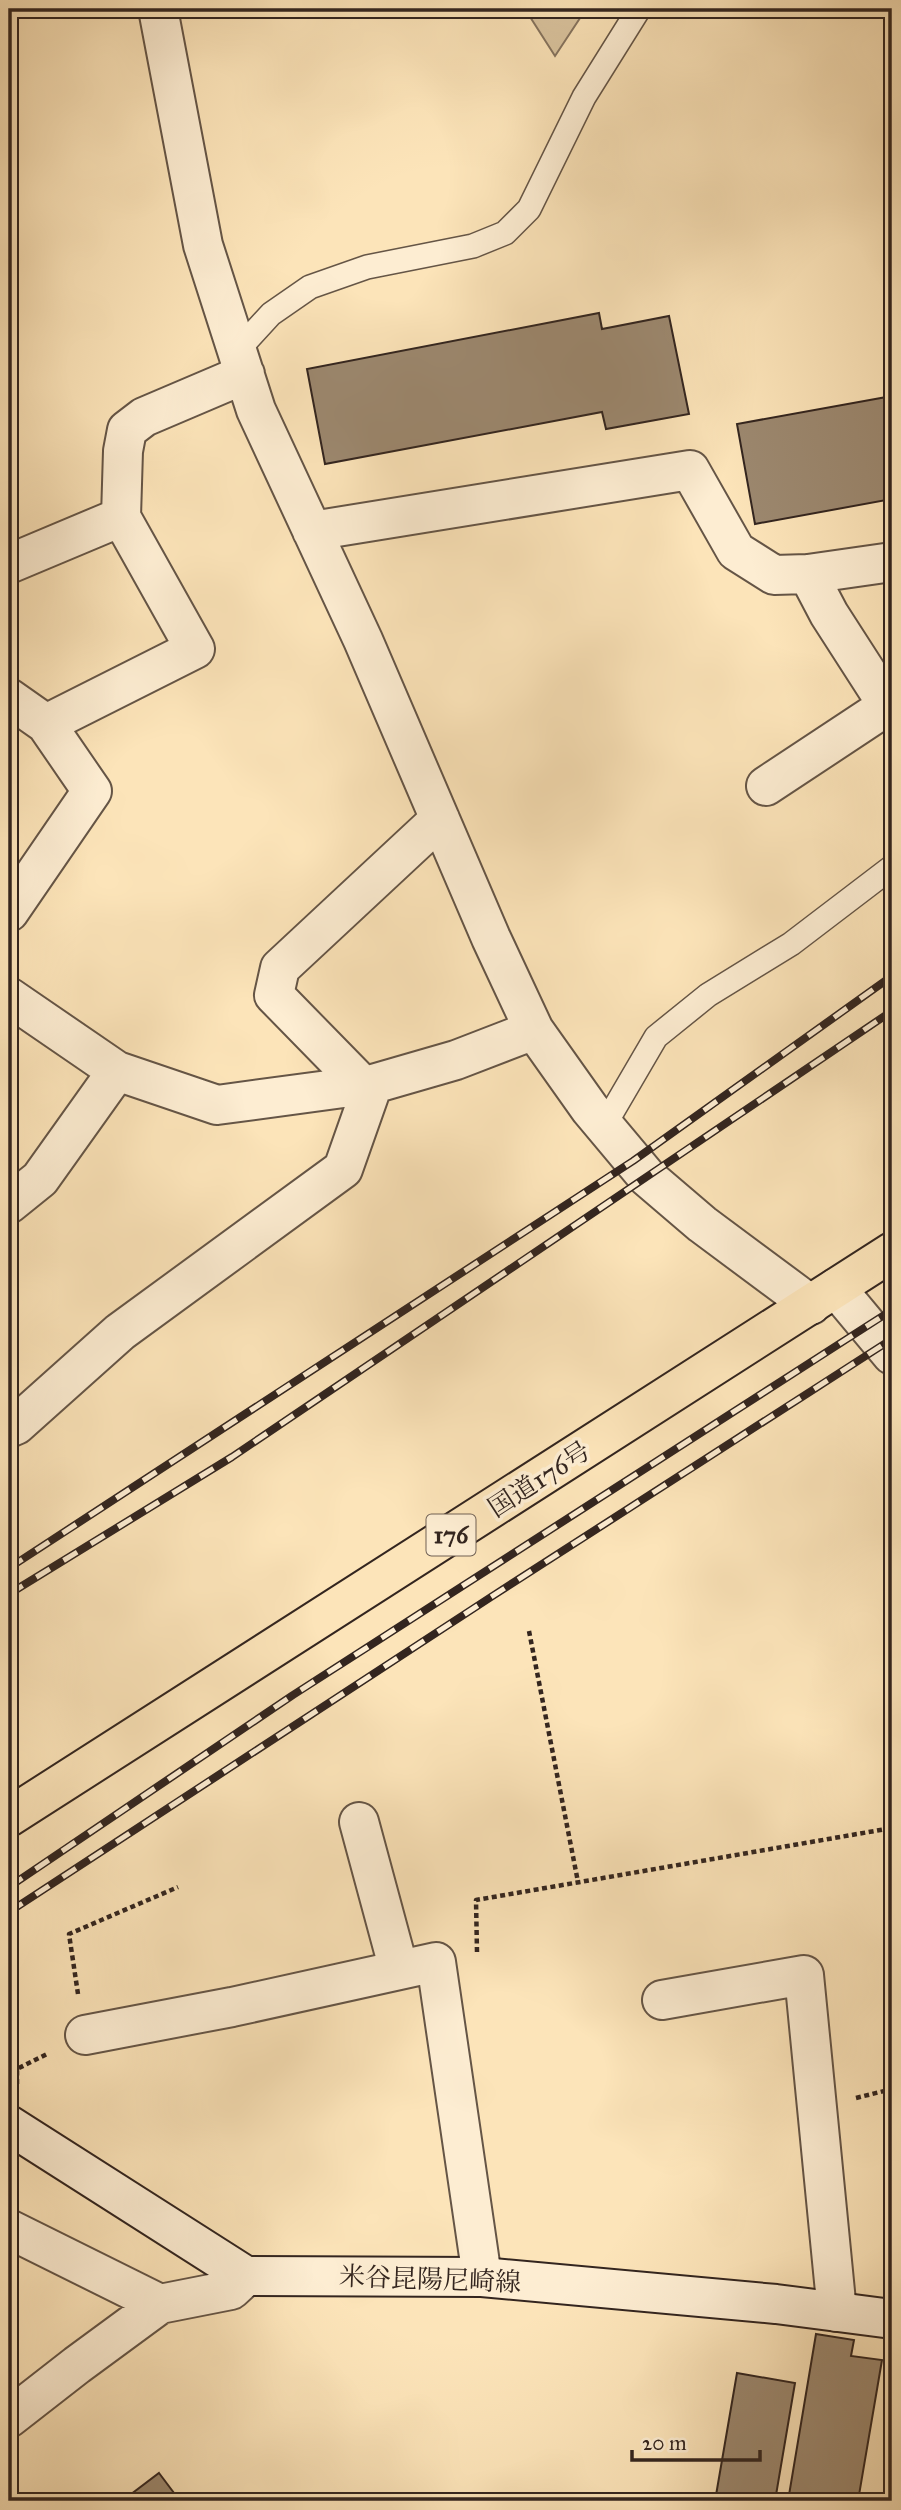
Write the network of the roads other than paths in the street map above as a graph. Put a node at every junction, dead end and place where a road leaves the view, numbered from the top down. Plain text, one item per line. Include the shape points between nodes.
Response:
1 (158, 9) edge
2 (639, 9) edge
3 (241, 363) junction
4 (121, 517) junction
5 (312, 531) junction
6 (892, 562) edge
7 (9, 564) edge
8 (808, 574) junction
9 (9, 698) edge
10 (890, 709) edge
11 (46, 723) junction
12 (766, 786) dead end
13 (440, 819) junction
14 (892, 867) edge
15 (9, 912) edge
16 (9, 997) edge
17 (534, 1030) junction
18 (117, 1070) junction
19 (367, 1085) junction
20 (604, 1126) junction
21 (9, 1203) edge
22 (892, 1252) edge
23 (823, 1297) junction
24 (892, 1355) edge
25 (11, 1424) edge
26 (9, 1817) edge
27 (359, 1822) dead end
28 (399, 1970) junction
29 (662, 2000) dead end
30 (85, 2035) dead end
31 (9, 2125) edge
32 (9, 2229) edge
33 (246, 2276) junction
34 (482, 2277) junction
35 (160, 2304) junction
36 (838, 2312) junction
37 (892, 2319) edge
38 (9, 2418) edge

1 - 3 street via 203,245
2 - 3 lane via 584,97 529,209 505,233 473,246 368,267 310,287 271,314
3 - 4 street via 127,430 122,451
3 - 5 street via 256,410
4 - 7 street
4 - 11 street via 195,649
5 - 8 street via 690,470 736,551 774,575
5 - 13 street
6 - 8 street
8 - 10 street
9 - 11 street
10 - 12 street
11 - 15 street via 92,790
13 - 17 street
13 - 19 street via 280,968 274,995
14 - 20 lane via 791,944 708,995 656,1037
16 - 18 street
17 - 19 street via 456,1060
17 - 20 street
18 - 19 street via 217,1105
18 - 21 street via 40,1179
19 - 25 street via 343,1168 120,1332
20 - 23 street via 647,1177 702,1224
22 - 23 highway, 国道176号 / 176
23 - 24 street
23 - 26 highway, 国道176号 / 176
27 - 28 street
28 - 30 street
28 - 34 street via 436,1962
29 - 36 street via 804,1975
31 - 33 street
32 - 35 street
33 - 34 street, 米谷昆陽尼崎線
33 - 35 street via 231,2290
34 - 36 street, 米谷昆陽尼崎線
35 - 38 street
36 - 37 street, 米谷昆陽尼崎線

